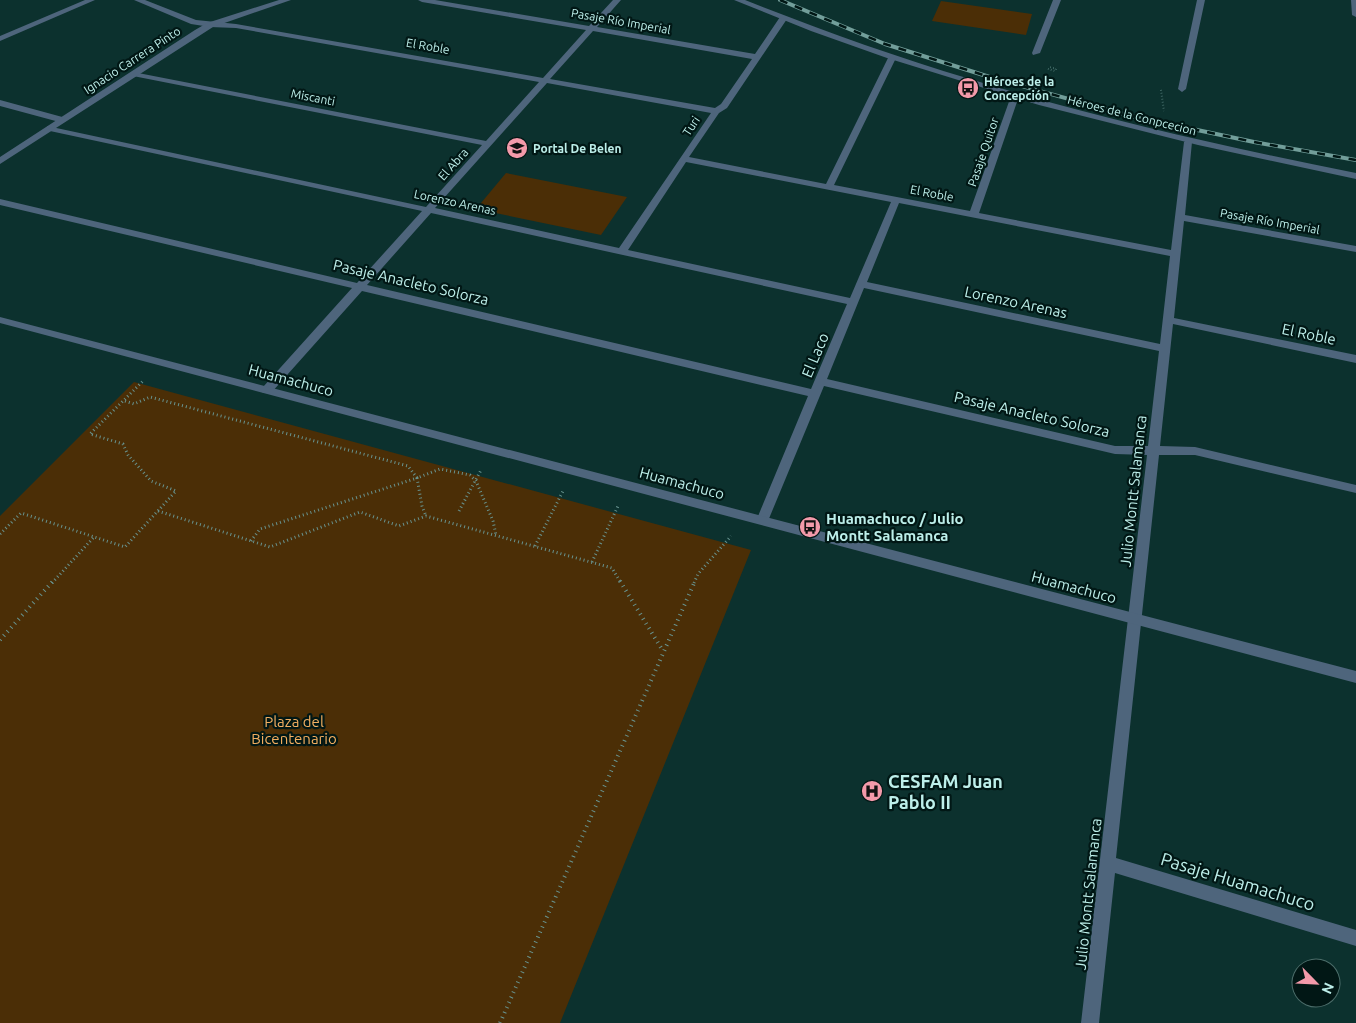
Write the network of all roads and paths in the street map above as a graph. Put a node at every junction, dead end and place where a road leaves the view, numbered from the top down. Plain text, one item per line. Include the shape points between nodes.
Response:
1 (91, 0) edge
2 (138, 0) edge
3 (287, 0) edge
4 (422, 0) edge
5 (616, 0) edge
6 (738, 0) edge
7 (1057, 0) edge
8 (1201, 0) edge
9 (1355, 0) edge
10 (1356, 15) edge
11 (783, 18) junction
12 (210, 25) junction
13 (591, 29) junction
14 (0, 39) edge
15 (1036, 53) dead end
16 (757, 57) junction
17 (892, 58) junction
18 (133, 74) junction
19 (545, 80) junction
20 (1182, 89) dead end
21 (1015, 96) junction
22 (0, 103) edge
23 (716, 111) junction
24 (63, 120) junction
25 (50, 128) junction
26 (1188, 142) junction
27 (488, 144) junction
28 (684, 159) junction
29 (0, 161) edge
30 (1356, 176) edge
31 (830, 187) junction
32 (896, 200) junction
33 (0, 202) edge
34 (430, 209) junction
35 (974, 215) junction
36 (1180, 217) junction
37 (1356, 249) edge
38 (622, 251) junction
39 (1176, 254) junction
40 (860, 284) junction
41 (360, 287) junction
42 (854, 302) junction
43 (0, 320) edge
44 (1168, 320) junction
45 (1165, 349) junction
46 (1356, 359) edge
47 (165, 363) junction
48 (820, 381) junction
49 (267, 390) junction
50 (815, 394) junction
51 (125, 401) junction
52 (1154, 451) junction
53 (481, 470) dead end
54 (417, 478) junction
55 (476, 481) junction
56 (1356, 489) edge
57 (559, 496) dead end
58 (158, 511) junction
59 (459, 511) dead end
60 (615, 511) dead end
61 (426, 516) junction
62 (762, 521) junction
63 (0, 534) edge
64 (497, 535) junction
65 (94, 537) junction
66 (251, 540) junction
67 (728, 541) dead end
68 (535, 546) junction
69 (592, 562) junction
70 (1135, 620) junction
71 (0, 640) edge
72 (663, 652) junction
73 (1356, 677) edge
74 (1108, 863) junction
75 (1356, 938) edge
76 (500, 1023) edge
77 (1090, 1023) edge

1 - 14 street
2 - 12 street, El Roble
3 - 12 street, Ignacio Carrera Pinto
4 - 13 street, Pasaje Río Imperial
5 - 13 street, El Abra
6 - 11 street, Héroes de la Conpcecion
7 - 15 street
8 - 20 street
9 - 10 street
11 - 16 street, Turi
11 - 17 street, Héroes de la Conpcecion
12 - 18 street, Ignacio Carrera Pinto
12 - 19 street, El Roble via 236,26
13 - 16 street, Pasaje Río Imperial
13 - 19 street, El Abra
16 - 23 street, Turi via 724,106
17 - 21 street, Héroes de la Conpcecion
17 - 31 street
18 - 24 street, Ignacio Carrera Pinto
18 - 27 street, Miscanti
19 - 23 street, El Roble
19 - 27 street, El Abra
21 - 26 street, Héroes de la Conpcecion
21 - 35 street, Pasaje Quitor
22 - 24 street
23 - 28 street, Turi
24 - 25 street, Ignacio Carrera Pinto
25 - 29 street, Ignacio Carrera Pinto
25 - 34 street, Lorenzo Arenas
26 - 30 street, Héroes de la Conpcecion
26 - 36 street, Julio Montt Salamanca
27 - 34 street, El Abra
28 - 31 street, El Roble
28 - 38 street, Turi
31 - 32 street, El Roble
32 - 35 street, El Roble
32 - 40 street, El Laco
33 - 41 street, Pasaje Anacleto Solorza
34 - 38 street, Lorenzo Arenas
34 - 41 street, El Abra
35 - 39 street, El Roble
36 - 37 street, Pasaje Río Imperial
36 - 39 street, Julio Montt Salamanca
38 - 42 street, Lorenzo Arenas
39 - 44 street, Julio Montt Salamanca
40 - 42 street, El Laco
40 - 45 street, Lorenzo Arenas
41 - 49 street, El Abra
41 - 50 street, Pasaje Anacleto Solorza
42 - 48 street, El Laco
43 - 47 street, Huamachuco
44 - 45 street, Julio Montt Salamanca
44 - 46 street, El Roble
45 - 52 street, Julio Montt Salamanca
47 - 49 street, Huamachuco
47 - 51 path
48 - 50 street, El Laco
48 - 52 street, Pasaje Anacleto Solorza via 1115,450
49 - 62 street, Huamachuco
50 - 62 street, El Laco
51 - 54 path via 134,404 150,397 408,466
51 - 58 path via 90,434 123,444 128,455 151,481 176,491
52 - 56 street, Pasaje Anacleto Solorza via 1195,451
52 - 70 street, Julio Montt Salamanca
53 - 55 path
54 - 55 path via 440,468 470,475
54 - 61 path
54 - 66 path via 260,529
55 - 59 path
55 - 64 path
57 - 68 path
58 - 65 path via 124,547
58 - 66 path
60 - 69 path
61 - 64 path
61 - 66 path via 399,526 360,512 270,547
62 - 70 street, Huamachuco
63 - 65 path via 21,514
64 - 68 path
65 - 71 path
67 - 72 path via 698,574
68 - 69 path
69 - 72 path via 612,568
70 - 73 street, Huamachuco
70 - 74 street, Julio Montt Salamanca
72 - 76 path
74 - 75 street, Pasaje Huamachuco
74 - 77 street, Julio Montt Salamanca

